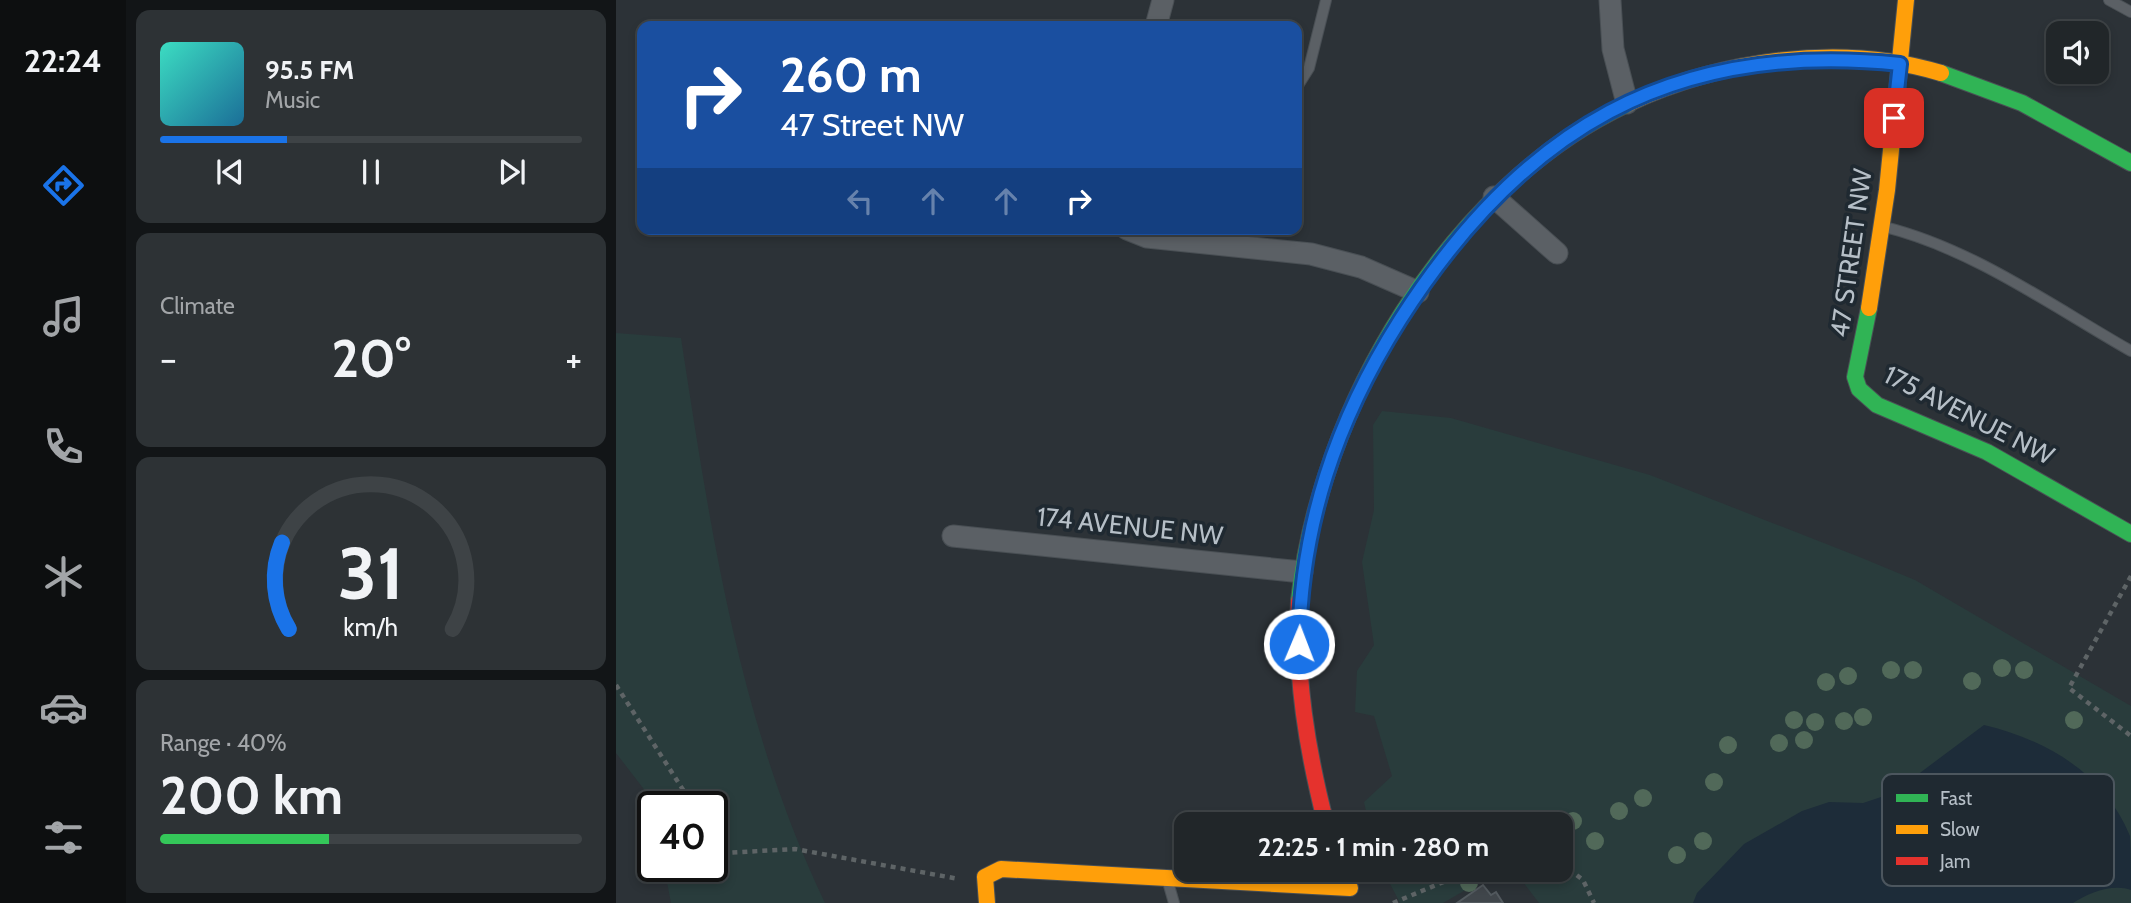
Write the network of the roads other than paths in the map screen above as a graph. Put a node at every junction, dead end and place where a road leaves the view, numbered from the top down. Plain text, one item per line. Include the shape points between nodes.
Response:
1 (1163, 0) edge
2 (1326, 0) edge
3 (1610, 0) edge
4 (1906, 0) edge
5 (2109, 0) edge
6 (2131, 12) edge
7 (1157, 21) edge
8 (1900, 64) junction
9 (1302, 79) edge
10 (1627, 103) junction
11 (2131, 163) edge
12 (1494, 197) junction
13 (1882, 226) junction
14 (1142, 235) edge
15 (1557, 253) dead end
16 (1418, 292) junction
17 (2131, 351) edge
18 (1857, 386) joint
19 (2131, 534) edge
20 (953, 536) dead end
21 (1302, 572) junction
22 (1323, 812) edge
23 (1167, 877) junction
24 (1347, 882) edge
25 (1350, 888) junction
26 (986, 903) edge
27 (1174, 903) edge
28 (1358, 903) edge

1 - 7 street
2 - 9 lane
3 - 10 street via 1613,49
4 - 8 street, 47 STREET NW
5 - 6 lane
8 - 10 street via 1832,59 1768,62 1694,78
8 - 11 street via 2012,97
8 - 13 street, 47 STREET NW
10 - 12 street via 1548,149
12 - 15 street
12 - 16 street
13 - 17 lane via 1961,254
13 - 18 street, 47 STREET NW
14 - 16 street via 1335,259
16 - 21 street via 1344,423 1323,483
18 - 19 street, 175 AVENUE NW via 1876,406 1992,453
20 - 21 street, 174 AVENUE NW
21 - 22 street via 1299,663 1311,759
23 - 25 street
23 - 26 street via 1001,869 984,881
23 - 27 lane
24 - 25 street
25 - 28 street

